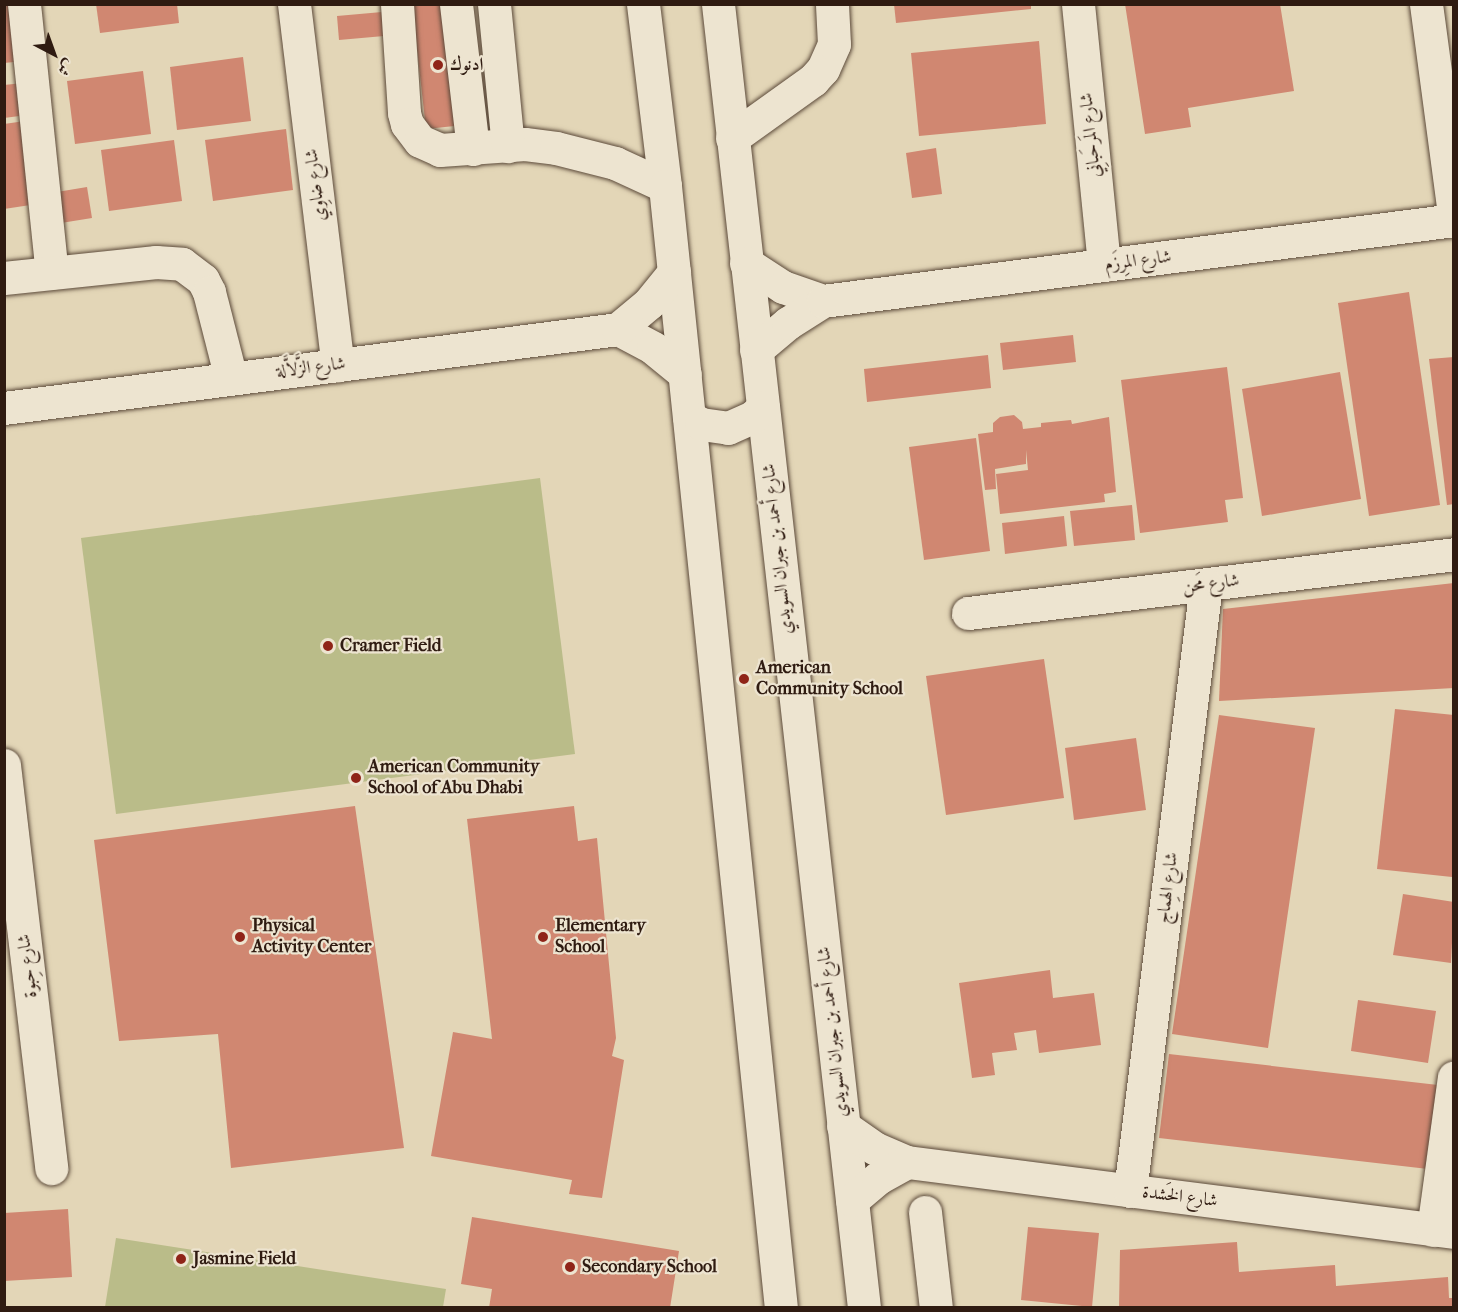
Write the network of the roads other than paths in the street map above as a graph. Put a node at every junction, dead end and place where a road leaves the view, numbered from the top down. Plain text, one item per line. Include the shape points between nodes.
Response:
1 (24, 4) edge
2 (294, 4) edge
3 (397, 4) edge
4 (456, 4) edge
5 (494, 4) edge
6 (643, 4) edge
7 (717, 4) edge
8 (832, 4) edge
9 (1078, 4) edge
10 (1426, 4) edge
11 (732, 138) junction
12 (508, 146) junction
13 (473, 149) junction
14 (665, 186) junction
15 (1454, 215) edge
16 (1454, 220) edge
17 (747, 263) junction
18 (1104, 265) junction
19 (674, 272) junction
20 (52, 273) junction
21 (4, 278) edge
22 (823, 301) junction
23 (618, 328) junction
24 (756, 350) junction
25 (338, 365) junction
26 (685, 374) junction
27 (231, 378) junction
28 (763, 407) junction
29 (4, 408) edge
30 (689, 417) junction
31 (1454, 554) edge
32 (1206, 585) junction
33 (968, 613) dead end
34 (4, 765) edge
35 (1454, 1077) edge
36 (843, 1126) junction
37 (907, 1162) junction
38 (51, 1168) dead end
39 (1130, 1191) junction
40 (852, 1200) junction
41 (925, 1212) dead end
42 (1443, 1231) edge
43 (781, 1308) edge
44 (864, 1308) edge
45 (936, 1308) edge

1 - 20 street
2 - 25 street, شارع ضاوِي
3 - 13 street via 407,124 420,141 440,150
4 - 13 street
5 - 12 street
6 - 14 street
7 - 11 street, شارع أحمد بن جبران السويدي
8 - 11 street via 834,44 823,69
9 - 18 street, شارع المَرحَبانِي
10 - 15 street
11 - 17 street, شارع أحمد بن جبران السويدي
12 - 13 street
12 - 14 street via 525,144 586,154
14 - 19 street
16 - 18 street, شارع المِرزَم
17 - 22 street, شارع المِرزَم via 783,287
17 - 24 street, شارع أحمد بن جبران السويدي
18 - 22 street, شارع المِرزَم
19 - 23 street via 649,303
19 - 26 street
20 - 21 street
20 - 27 street via 169,262 194,271 209,292
22 - 24 street, شارع المِرزَم
23 - 25 street, شارع الزَّلاَّلة
23 - 26 street via 653,348
24 - 28 street, شارع أحمد بن جبران السويدي
25 - 27 street, شارع الزَّلاَّلة
26 - 30 street
27 - 29 street, شارع الزَّلاَّلة
28 - 30 street via 753,417 728,428 707,426
28 - 36 street, شارع أحمد بن جبران السويدي
30 - 43 street
31 - 32 street, شارع مَحن
32 - 33 street, شارع مَحن
32 - 39 street, شارع الهِماج
34 - 38 street, شارع حِبوة
35 - 42 street
36 - 37 street, شارع الخَشدة via 874,1148
36 - 40 street, شارع أحمد بن جبران السويدي
37 - 39 street, شارع الخَشدة
37 - 40 street
39 - 42 street, شارع الخَشدة
40 - 44 street, شارع أحمد بن جبران السويدي
41 - 45 street

